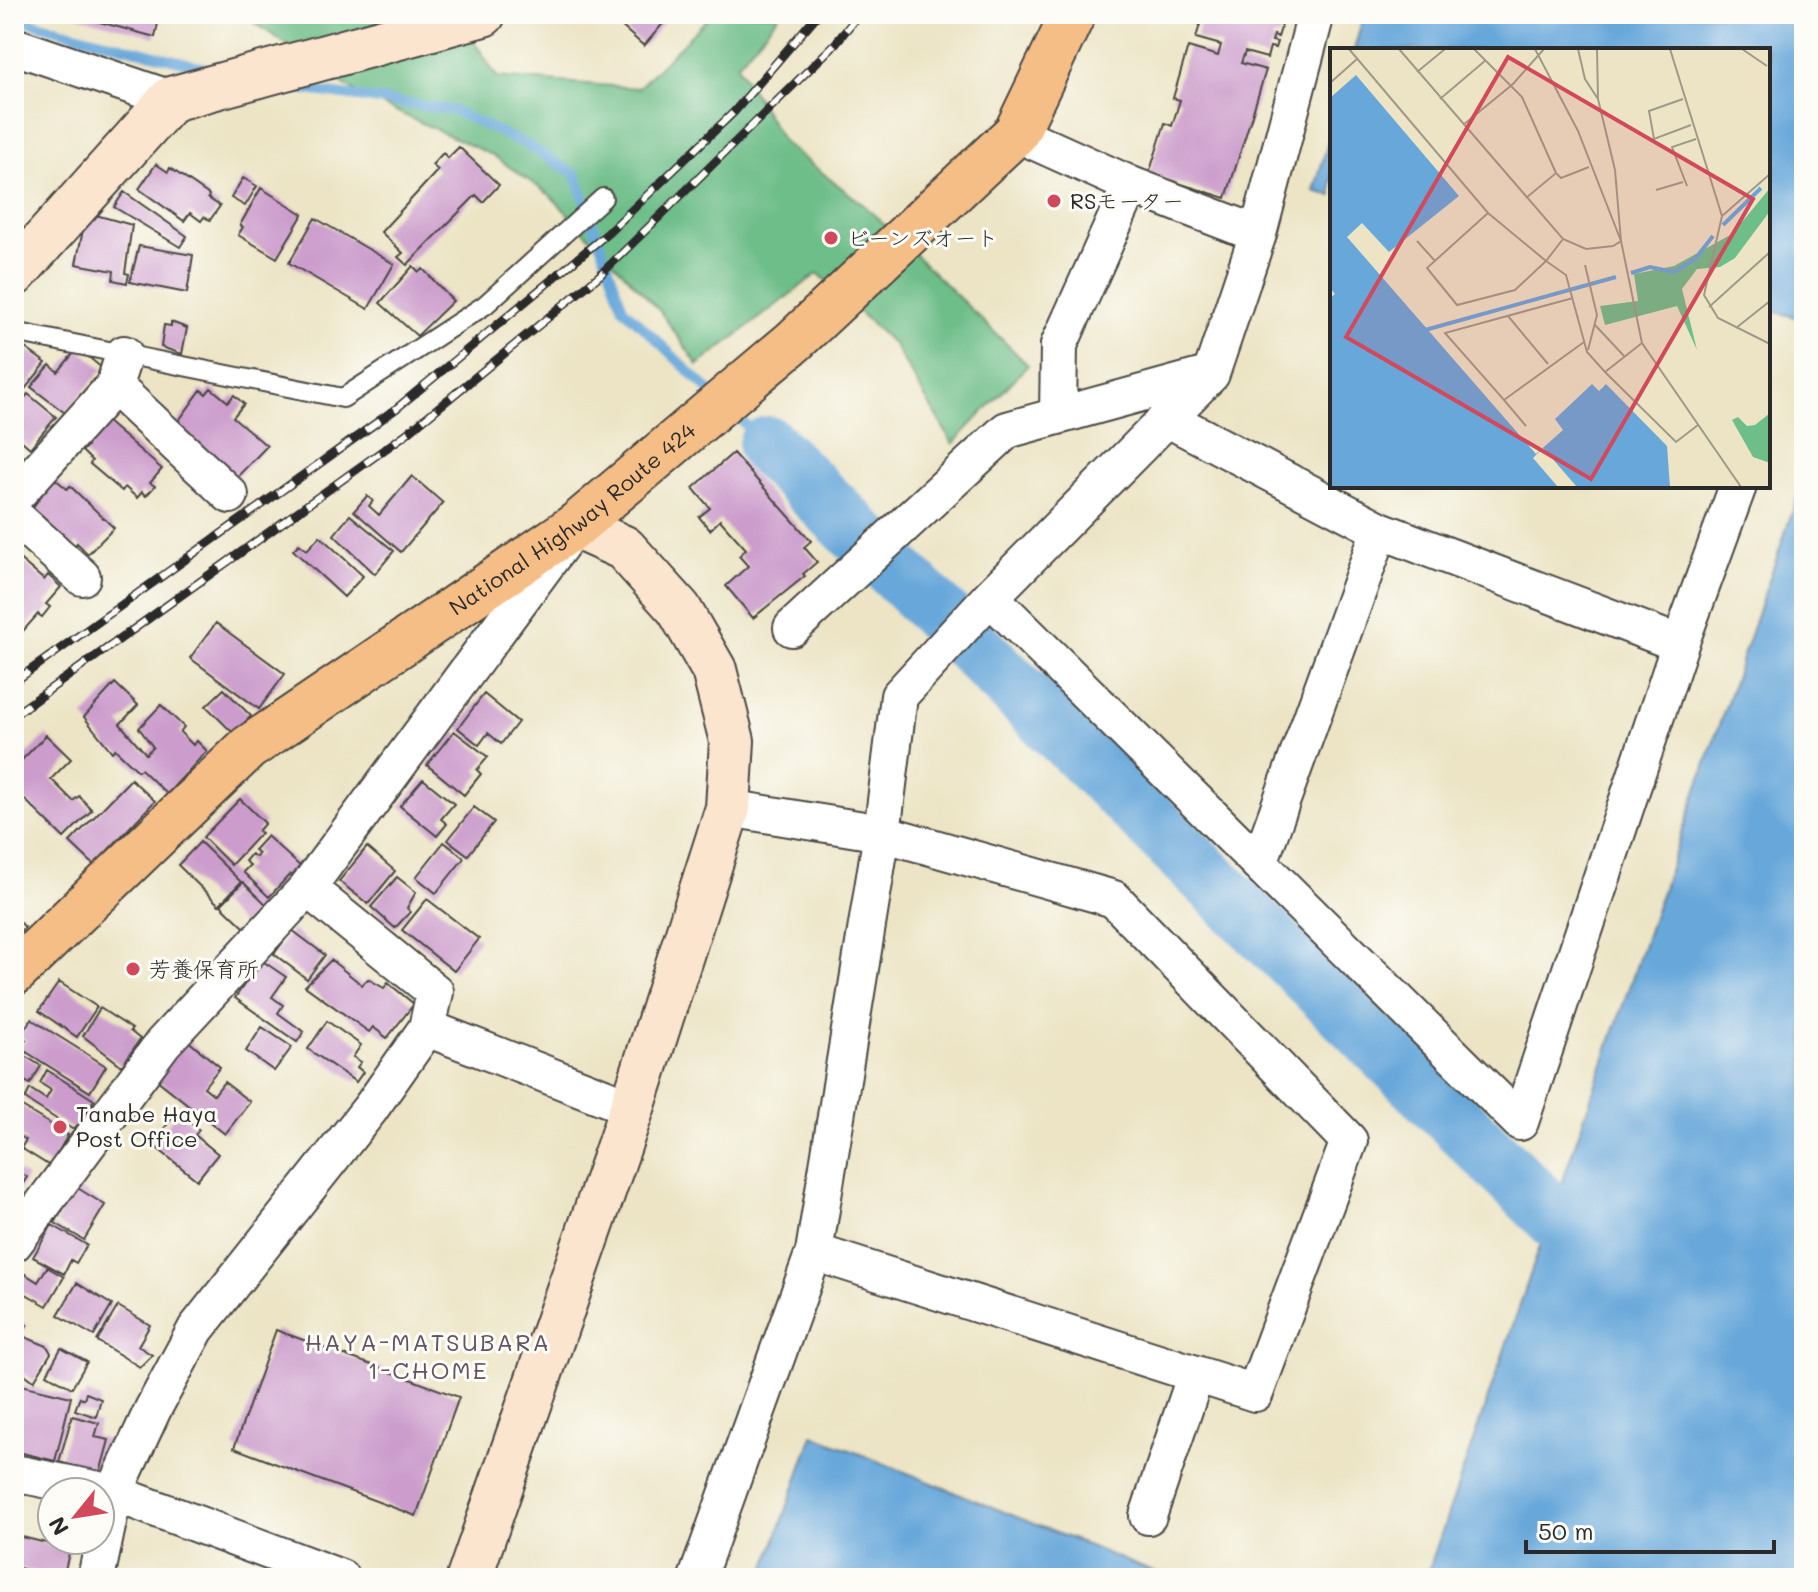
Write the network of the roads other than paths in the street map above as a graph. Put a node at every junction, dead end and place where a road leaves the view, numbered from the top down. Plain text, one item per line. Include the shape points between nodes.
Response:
1 (483, 14) edge
2 (1073, 14) edge
3 (1316, 14) edge
4 (14, 46) edge
5 (171, 99) junction
6 (1016, 133) junction
7 (1131, 185) junction
8 (603, 198) dead end
9 (1258, 234) junction
10 (14, 274) edge
11 (14, 332) edge
12 (119, 370) junction
13 (1211, 374) junction
14 (1058, 415) junction
15 (1170, 420) junction
16 (1737, 488) edge
17 (230, 495) dead end
18 (14, 497) edge
19 (14, 516) edge
20 (575, 526) junction
21 (1380, 530) junction
22 (82, 577) dead end
23 (990, 597) junction
24 (792, 628) dead end
25 (1680, 644) junction
26 (728, 808) junction
27 (882, 833) junction
28 (1259, 863) junction
29 (307, 888) junction
30 (14, 973) edge
31 (427, 1028) junction
32 (632, 1108) junction
33 (14, 1243) edge
34 (814, 1252) junction
35 (1196, 1374) junction
36 (14, 1473) edge
37 (36, 1477) edge
38 (116, 1489) edge
39 (116, 1494) edge
40 (1148, 1516) dead end
41 (101, 1556) edge
42 (96, 1578) edge
43 (341, 1578) edge
44 (469, 1578) edge
45 (697, 1578) edge

1 - 5 street
2 - 6 highway, National Highway Route 424
3 - 9 street
4 - 5 street
5 - 10 street
6 - 7 street
6 - 20 highway, National Highway Route 424 via 738,388
7 - 9 street
7 - 14 street via 1059,345
8 - 12 lane via 485,305 343,398
9 - 13 street
11 - 12 lane
12 - 17 street
12 - 18 street
13 - 14 street
13 - 15 street
14 - 24 street via 1007,430
15 - 21 street
15 - 23 street
16 - 25 street
19 - 22 street
20 - 26 street via 624,548 679,609 714,670 732,741
20 - 29 street
20 - 30 highway, National Highway Route 424 via 248,748
21 - 25 street
21 - 28 street
23 - 27 street via 899,696
23 - 28 street
25 - 28 street via 1520,1122
26 - 27 street
26 - 32 street
27 - 34 street
27 - 35 street via 1114,899 1349,1141 1255,1393
29 - 31 street via 435,992
29 - 33 street via 163,1043
31 - 32 street
31 - 38 street via 370,1109 196,1329
32 - 44 street
34 - 35 street
34 - 45 street
35 - 40 street
36 - 37 street
39 - 43 street
41 - 42 street

